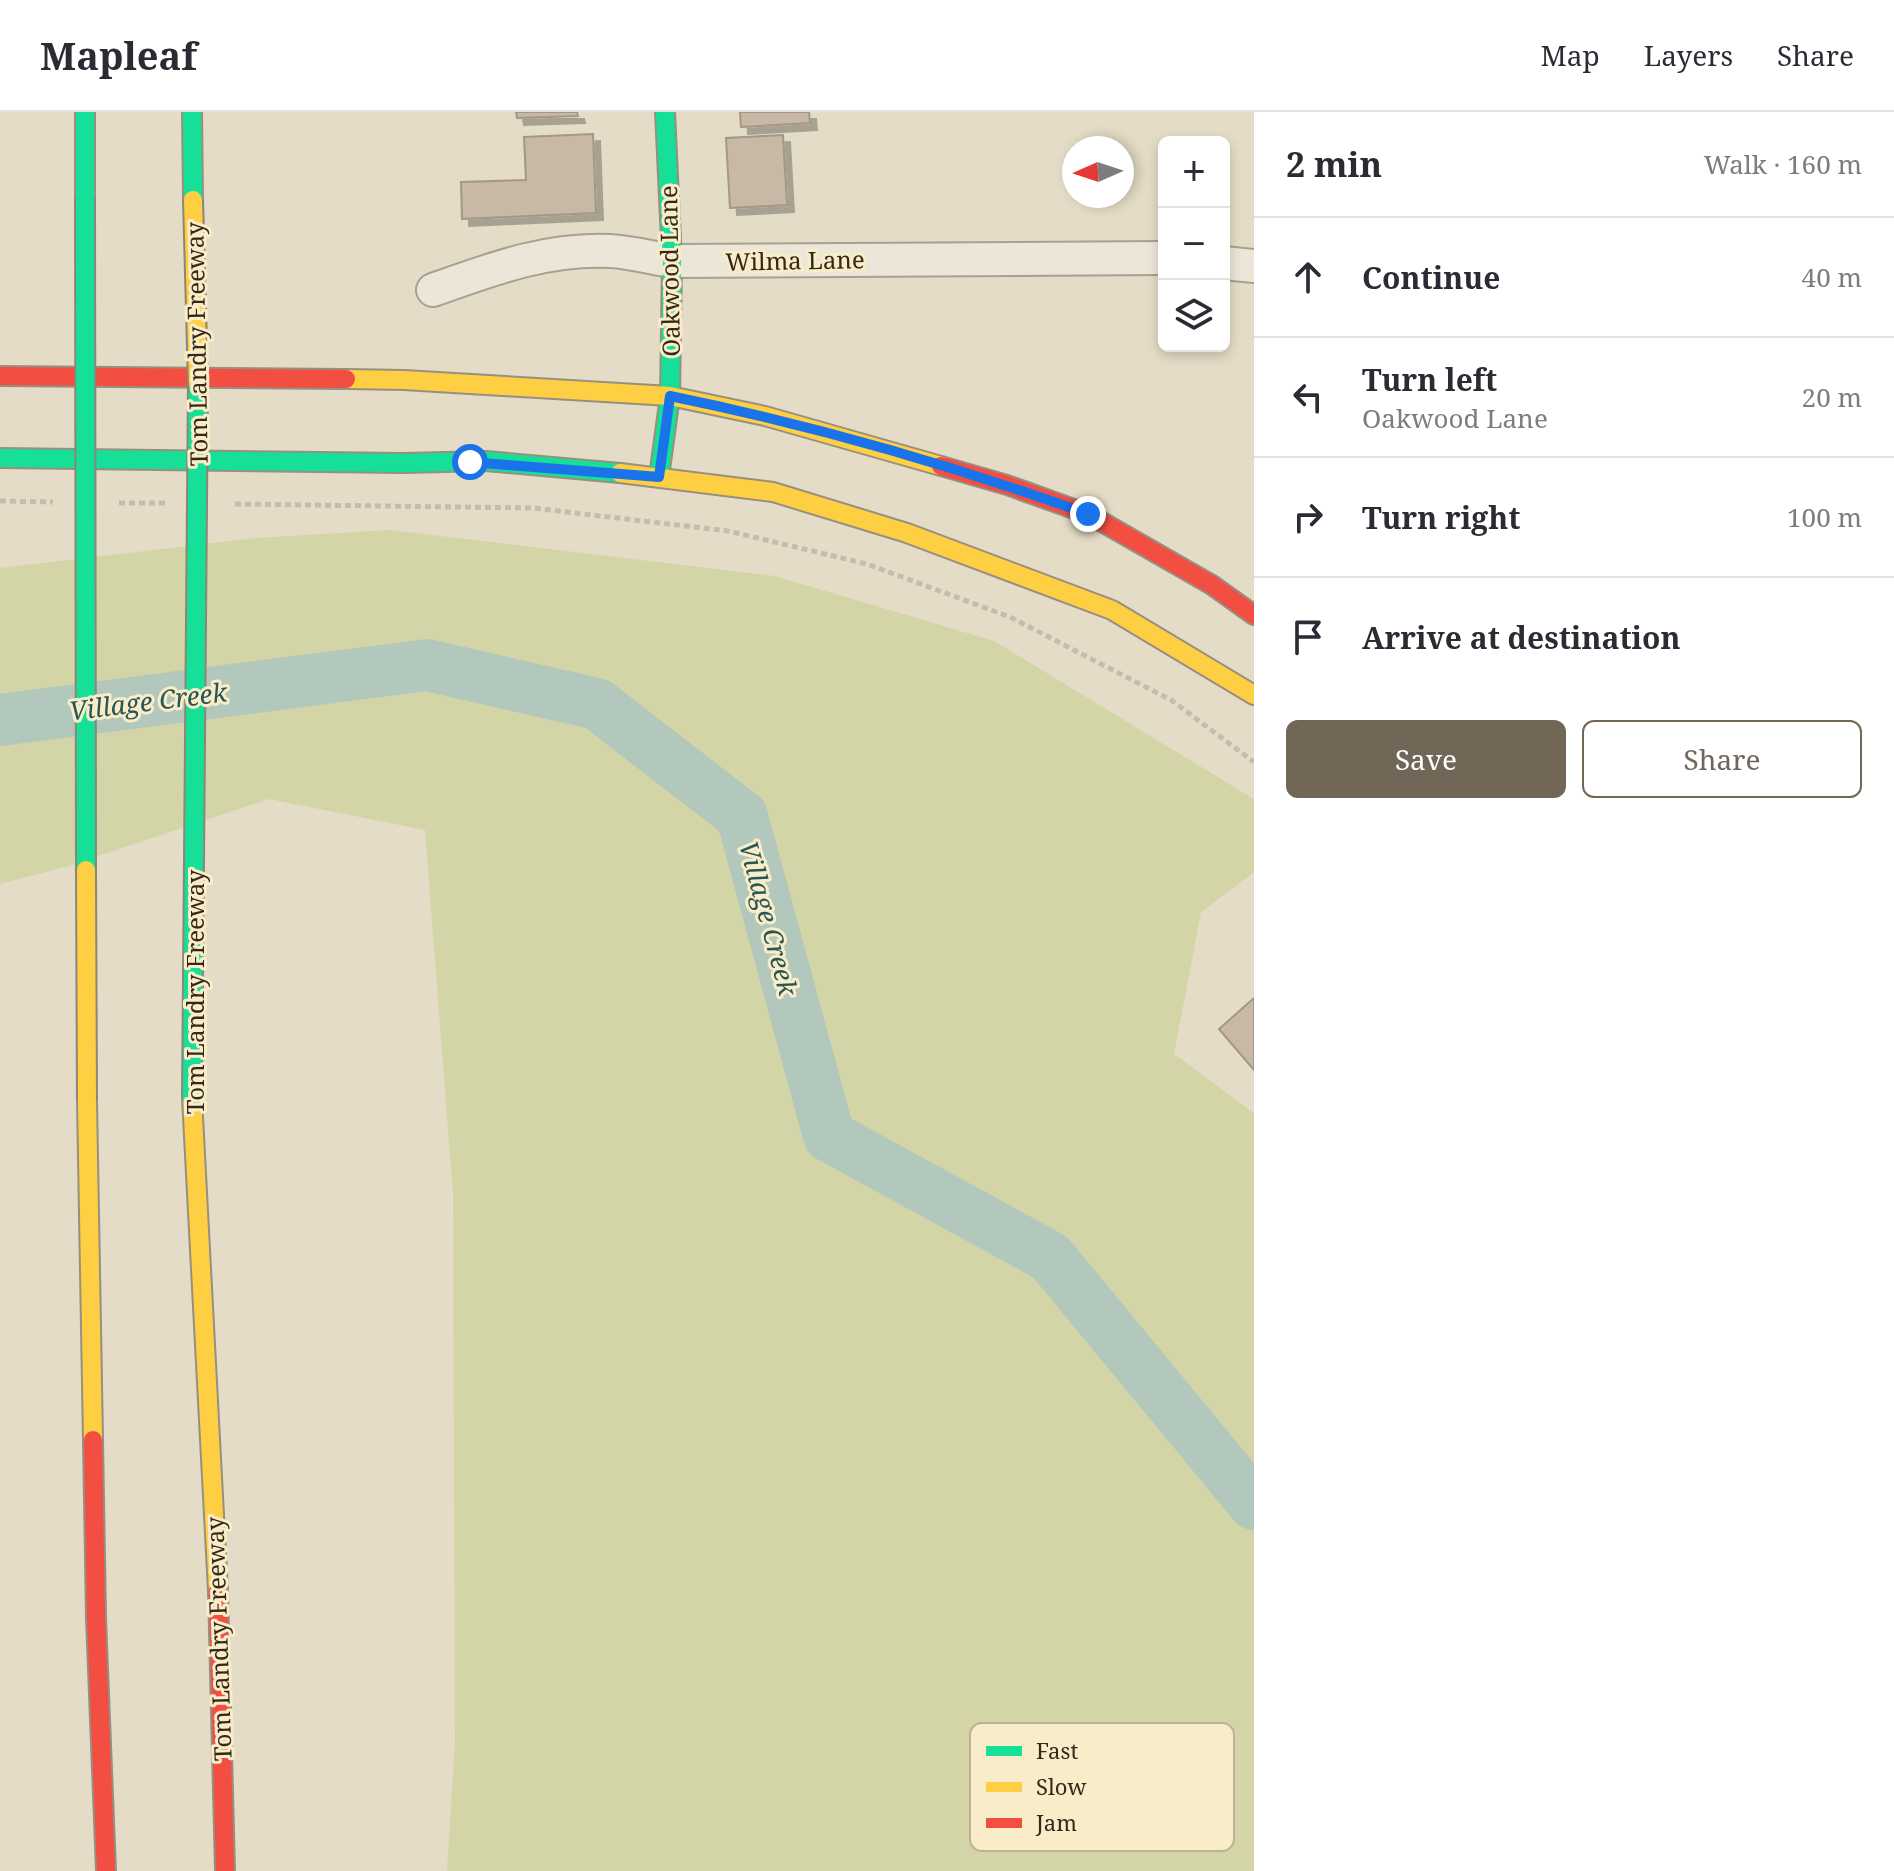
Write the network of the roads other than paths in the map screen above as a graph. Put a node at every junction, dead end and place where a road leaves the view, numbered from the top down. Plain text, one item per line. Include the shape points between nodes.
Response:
1 (85, 112) edge
2 (192, 112) edge
3 (665, 112) edge
4 (1158, 258) edge
5 (672, 261) junction
6 (1230, 264) edge
7 (1254, 266) edge
8 (433, 290) dead end
9 (0, 376) edge
10 (670, 396) junction
11 (0, 458) edge
12 (659, 477) junction
13 (1254, 615) edge
14 (1254, 695) edge
15 (106, 1871) edge
16 (225, 1871) edge

1 - 15 main road, bridge via 87,1101
2 - 16 main road, Tom Landry Freeway, bridge via 199,435 192,1098 217,1570
3 - 5 main road, Oakwood Lane
4 - 5 street, Wilma Lane
5 - 8 street, Wilma Lane via 613,251 564,252 520,260
5 - 10 main road, Oakwood Lane
6 - 7 street
9 - 10 main road via 404,380
10 - 12 main road, Oakwood Lane
10 - 13 main road via 765,416 1007,485 1088,514
11 - 12 main road via 486,461
12 - 14 main road via 773,492 907,533 1112,610

